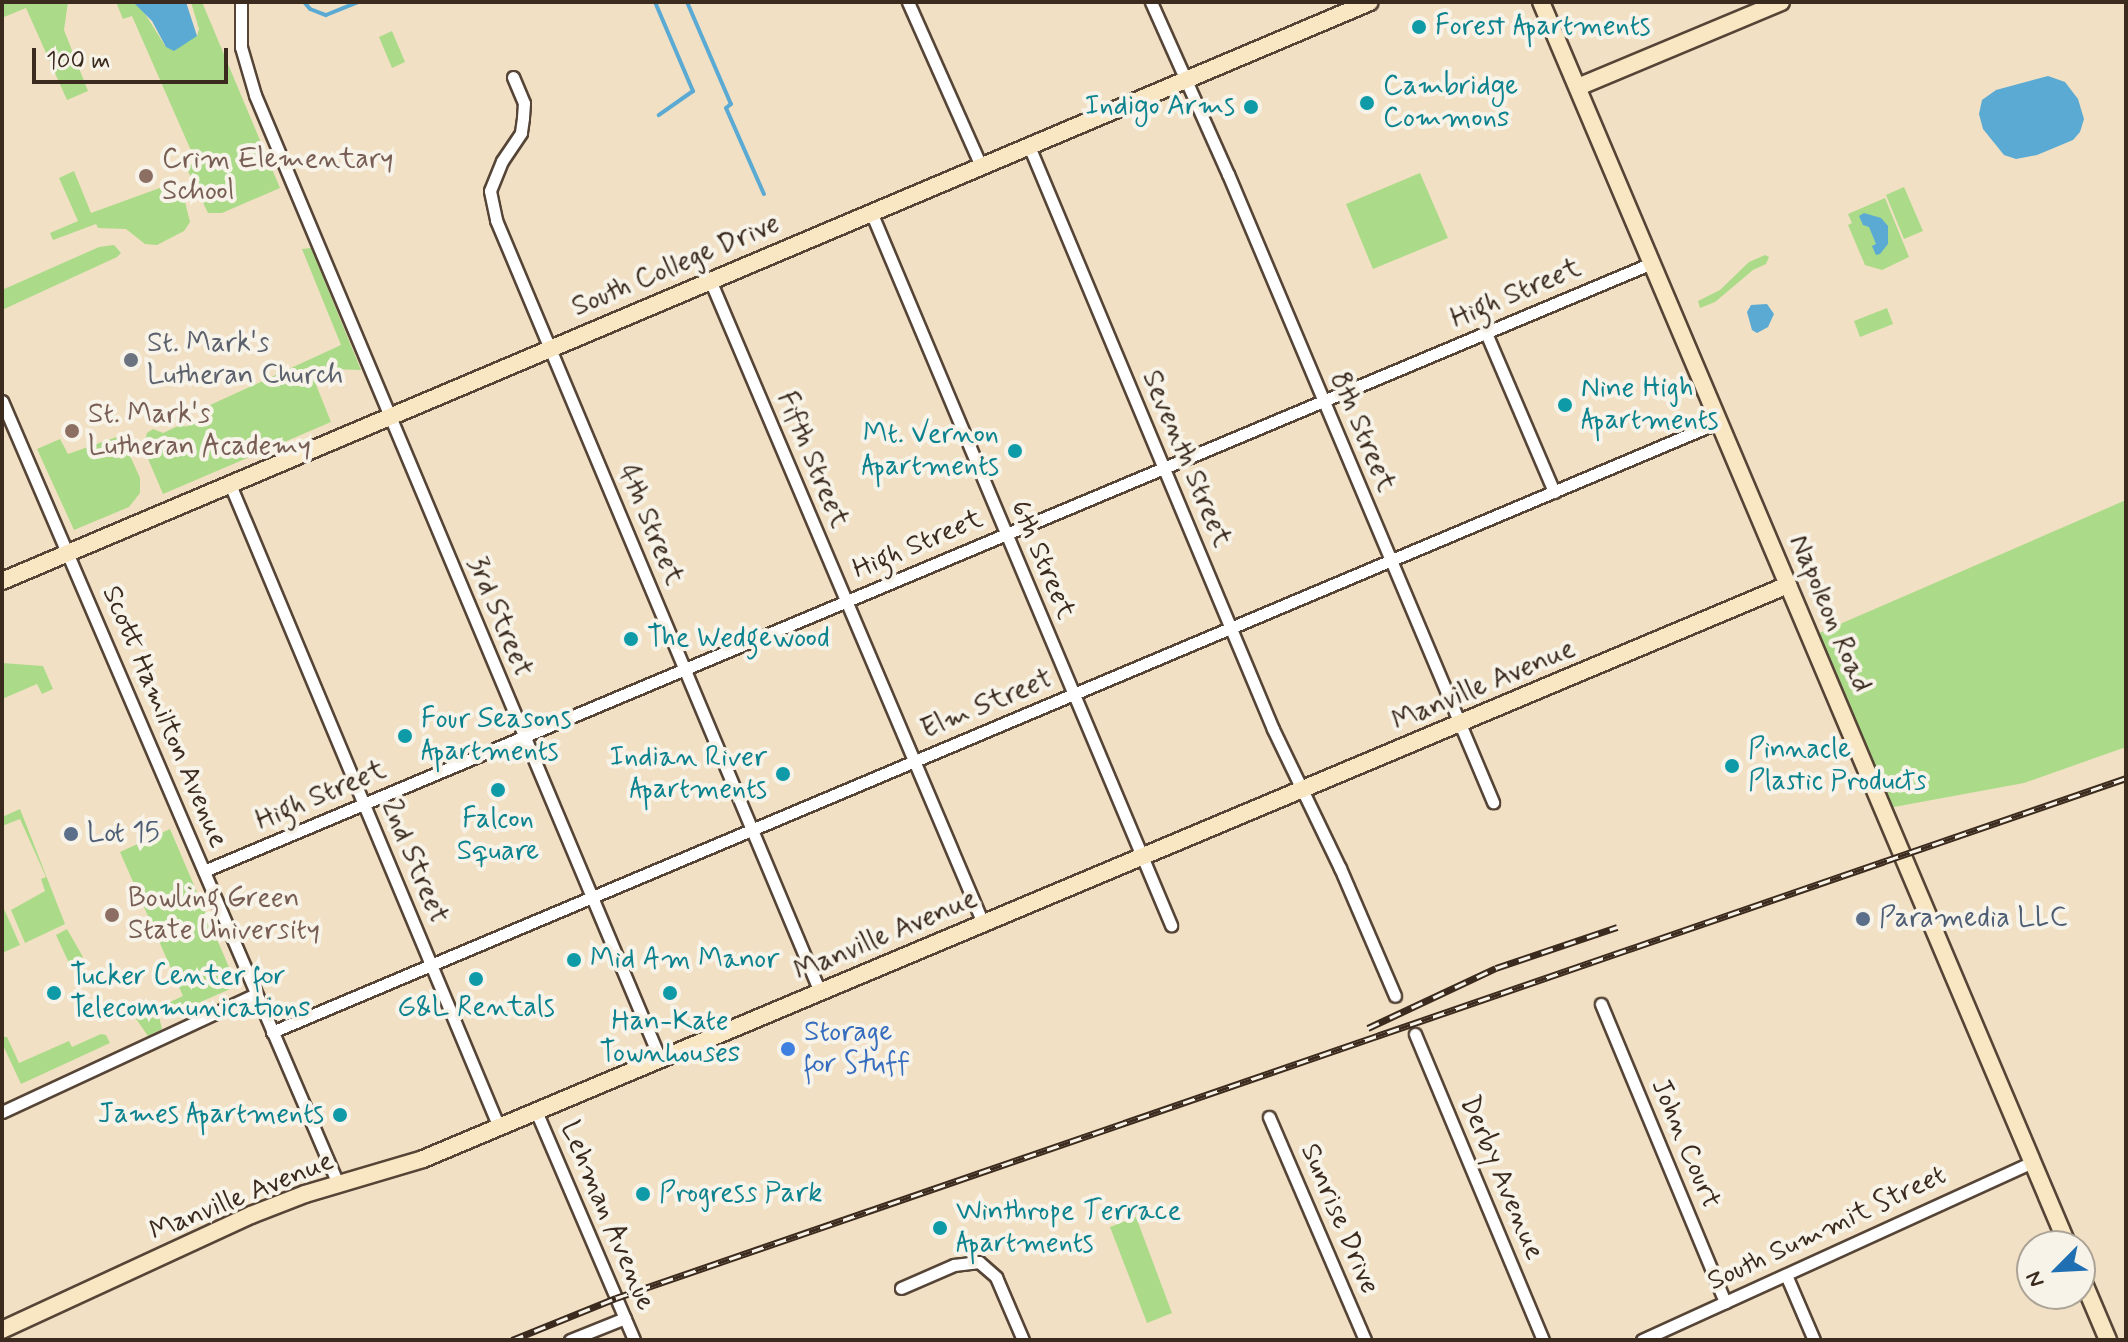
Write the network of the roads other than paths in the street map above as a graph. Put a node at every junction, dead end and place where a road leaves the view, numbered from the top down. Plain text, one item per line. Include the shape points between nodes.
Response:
1 (241, 2) edge
2 (908, 2) edge
3 (1151, 2) edge
4 (1541, 2) edge
5 (1781, 2) edge
6 (1363, 3) edge
7 (513, 77) dead end
8 (1186, 80) junction
9 (1578, 87) junction
10 (1029, 146) junction
11 (981, 166) junction
12 (871, 212) junction
13 (1652, 263) junction
14 (710, 280) junction
15 (1486, 333) junction
16 (549, 348) junction
17 (2, 401) edge
18 (1323, 401) junction
19 (389, 415) junction
20 (1719, 422) junction
21 (1164, 468) junction
22 (229, 482) junction
23 (1554, 492) junction
24 (1006, 534) junction
25 (66, 551) junction
26 (1391, 561) junction
27 (2, 581) edge
28 (1788, 585) junction
29 (845, 602) junction
30 (1232, 628) junction
31 (685, 669) junction
32 (1073, 695) junction
33 (1459, 724) junction
34 (523, 737) junction
35 (914, 762) junction
36 (1300, 791) junction
37 (1493, 802) dead end
38 (363, 804) junction
39 (751, 830) junction
40 (1142, 856) junction
41 (204, 871) junction
42 (590, 898) junction
43 (983, 923) junction
44 (1171, 925) dead end
45 (431, 965) junction
46 (820, 992) junction
47 (256, 994) junction
48 (1395, 996) dead end
49 (1601, 1004) dead end
50 (272, 1032) junction
51 (1415, 1034) dead end
52 (660, 1059) junction
53 (536, 1111) junction
54 (2, 1112) edge
55 (1269, 1117) dead end
56 (499, 1127) junction
57 (2032, 1162) junction
58 (338, 1184) junction
59 (2061, 1230) edge
60 (1786, 1275) junction
61 (901, 1288) dead end
62 (1725, 1302) junction
63 (2095, 1310) edge
64 (625, 1318) junction
65 (2, 1330) edge
66 (570, 1340) edge
67 (634, 1340) edge
68 (1023, 1340) edge
69 (1365, 1340) edge
70 (1543, 1340) edge
71 (1642, 1340) edge
72 (1814, 1340) edge
73 (2108, 1340) edge

1 - 19 street, 3rd Street via 245,67
2 - 11 street
3 - 8 street, 8th Street
4 - 9 street, Napoleon Road
5 - 9 street
6 - 8 street, South College Drive
7 - 16 street, 4th Street via 524,103 521,133 494,177 491,204
8 - 10 street, South College Drive
8 - 18 street, 8th Street
9 - 13 street, Napoleon Road
10 - 11 street, South College Drive
10 - 21 street, Seventh Street
11 - 12 street, South College Drive
12 - 14 street, South College Drive
12 - 24 street, 6th Street
13 - 15 street, High Street
13 - 20 street, Napoleon Road
14 - 16 street, South College Drive
14 - 29 street, Fifth Street
15 - 18 street, High Street
15 - 23 street
16 - 19 street, South College Drive
16 - 31 street, 4th Street
17 - 25 street, Scott Hamilton Avenue
18 - 21 street, High Street
18 - 26 street, 8th Street
19 - 22 street, South College Drive
19 - 34 street, 3rd Street
20 - 23 street, Elm Street
20 - 28 street, Napoleon Road
21 - 24 street, High Street
21 - 30 street, Seventh Street
22 - 25 street, South College Drive
22 - 38 street, 2nd Street
23 - 26 street, Elm Street
24 - 29 street, High Street
24 - 32 street, 6th Street
25 - 27 street, South College Drive
25 - 41 street, Scott Hamilton Avenue
26 - 30 street, Elm Street
26 - 33 street, 8th Street
28 - 33 street, Manville Avenue
28 - 57 street, Napoleon Road
29 - 31 street, High Street
29 - 35 street, Fifth Street
30 - 32 street, Elm Street
30 - 36 street, Seventh Street
31 - 34 street, High Street
31 - 39 street, 4th Street
32 - 35 street, Elm Street
32 - 40 street, 6th Street
33 - 36 street, Manville Avenue
33 - 37 street, 8th Street
34 - 38 street, High Street
34 - 42 street, 3rd Street
35 - 39 street, Elm Street
35 - 43 street, Fifth Street
36 - 40 street, Manville Avenue
36 - 48 street
38 - 41 street, High Street
38 - 45 street, 2nd Street
39 - 42 street, Elm Street
39 - 46 street, 4th Street
40 - 43 street, Manville Avenue
40 - 44 street, 6th Street
41 - 47 street, Scott Hamilton Avenue
42 - 45 street, Elm Street
42 - 52 street, 3rd Street
43 - 46 street, Manville Avenue
45 - 50 street, Elm Street
45 - 56 street, 2nd Street
46 - 52 street, Manville Avenue
47 - 50 street, Scott Hamilton Avenue
47 - 54 street
49 - 62 street, John Court
50 - 58 street, Scott Hamilton Avenue
51 - 70 street, Derby Avenue
52 - 53 street, Manville Avenue
53 - 56 street, Manville Avenue
53 - 64 street, Lehman Avenue
55 - 69 street, Sunrise Drive
56 - 58 street, Manville Avenue via 415,1162
57 - 59 street, Napoleon Road
57 - 60 street, South Summit Street
58 - 65 street, Manville Avenue via 251,1215
60 - 62 street, South Summit Street
60 - 72 street
61 - 68 street via 954,1265 979,1262 996,1277
62 - 71 street, South Summit Street
63 - 73 street
64 - 66 street
64 - 67 street, Lehman Avenue

